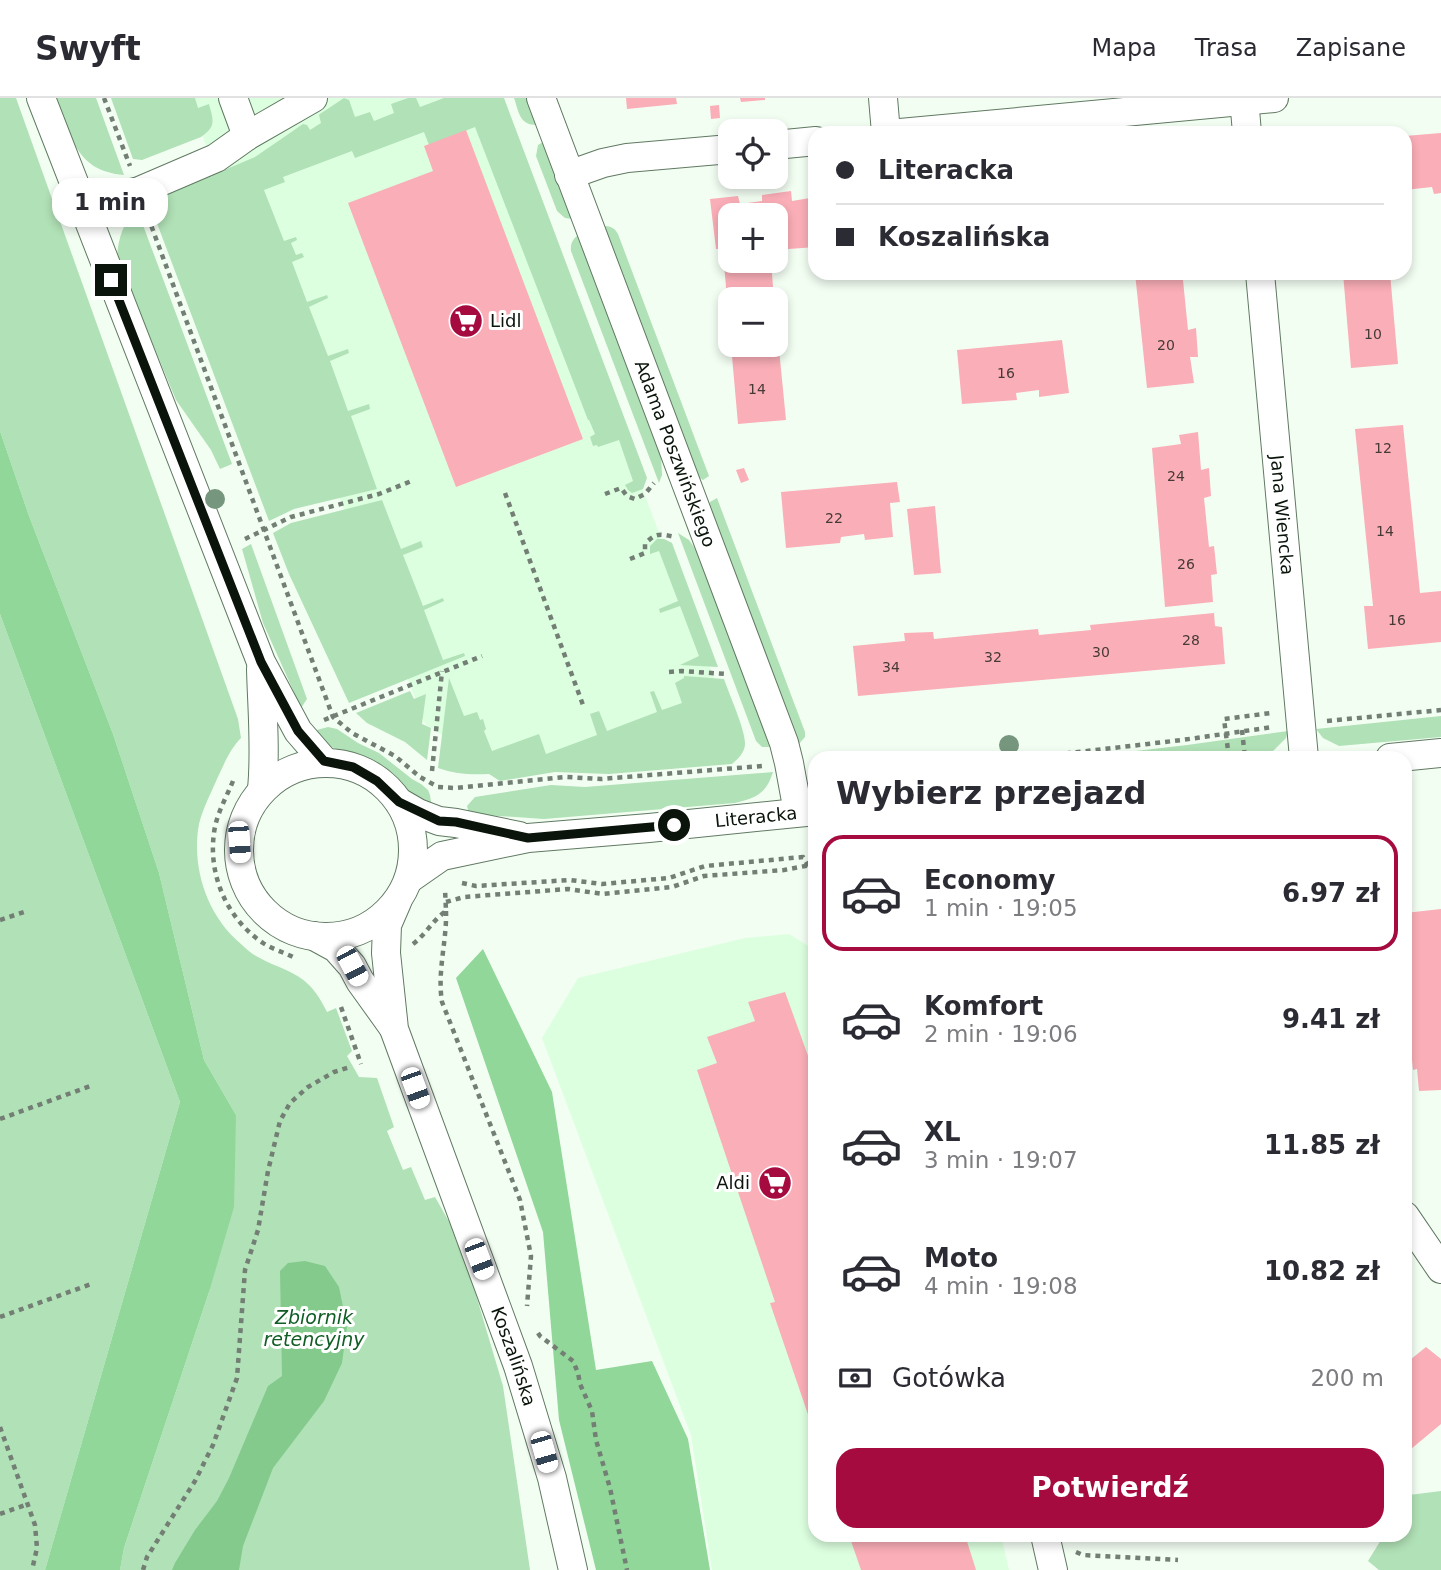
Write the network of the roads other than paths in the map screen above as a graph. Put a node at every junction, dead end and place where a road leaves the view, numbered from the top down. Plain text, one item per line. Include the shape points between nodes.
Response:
1 (41, 98) edge
2 (233, 98) edge
3 (313, 98) edge
4 (541, 98) edge
5 (883, 98) edge
6 (1274, 98) edge
7 (1244, 99) edge
8 (885, 126) edge
9 (971, 126) edge
10 (1246, 126) edge
11 (247, 136) junction
12 (808, 142) edge
13 (788, 144) edge
14 (718, 150) edge
15 (569, 175) junction
16 (81, 205) junction
17 (1261, 280) edge
18 (261, 662) junction
19 (1303, 751) edge
20 (1441, 753) edge
21 (1412, 756) edge
22 (324, 761) junction
23 (262, 789) junction
24 (399, 802) junction
25 (808, 808) edge
26 (808, 813) edge
27 (528, 838) junction
28 (403, 891) junction
29 (308, 949) junction
30 (394, 1029) junction
31 (1412, 1226) edge
32 (1441, 1269) edge
33 (1047, 1542) edge
34 (573, 1570) edge
35 (1053, 1570) edge

1 - 16 street
2 - 11 street
3 - 11 street
4 - 15 street, Adama Poszwińskiego
5 - 8 street
6 - 7 street
7 - 9 street
7 - 10 street
11 - 16 street via 216,158 139,191
12 - 13 street
14 - 15 street via 627,158
15 - 25 street, Adama Poszwińskiego
16 - 18 street
17 - 19 street, Jana Wiencka
18 - 22 street via 298,731
18 - 23 street
20 - 21 street
22 - 23 street via 292,769
22 - 24 street via 353,767
23 - 29 street via 247,812 239,842 242,876 260,907
24 - 27 street, Literacka via 439,821
24 - 28 street via 411,828 414,852
26 - 27 street, Literacka
27 - 28 street, Literacka via 442,856
28 - 29 street via 373,924
28 - 30 street, Koszalińska via 387,925
29 - 30 street, Koszalińska via 336,948
30 - 34 street, Koszalińska via 518,1366 552,1478
31 - 32 street
33 - 35 street

